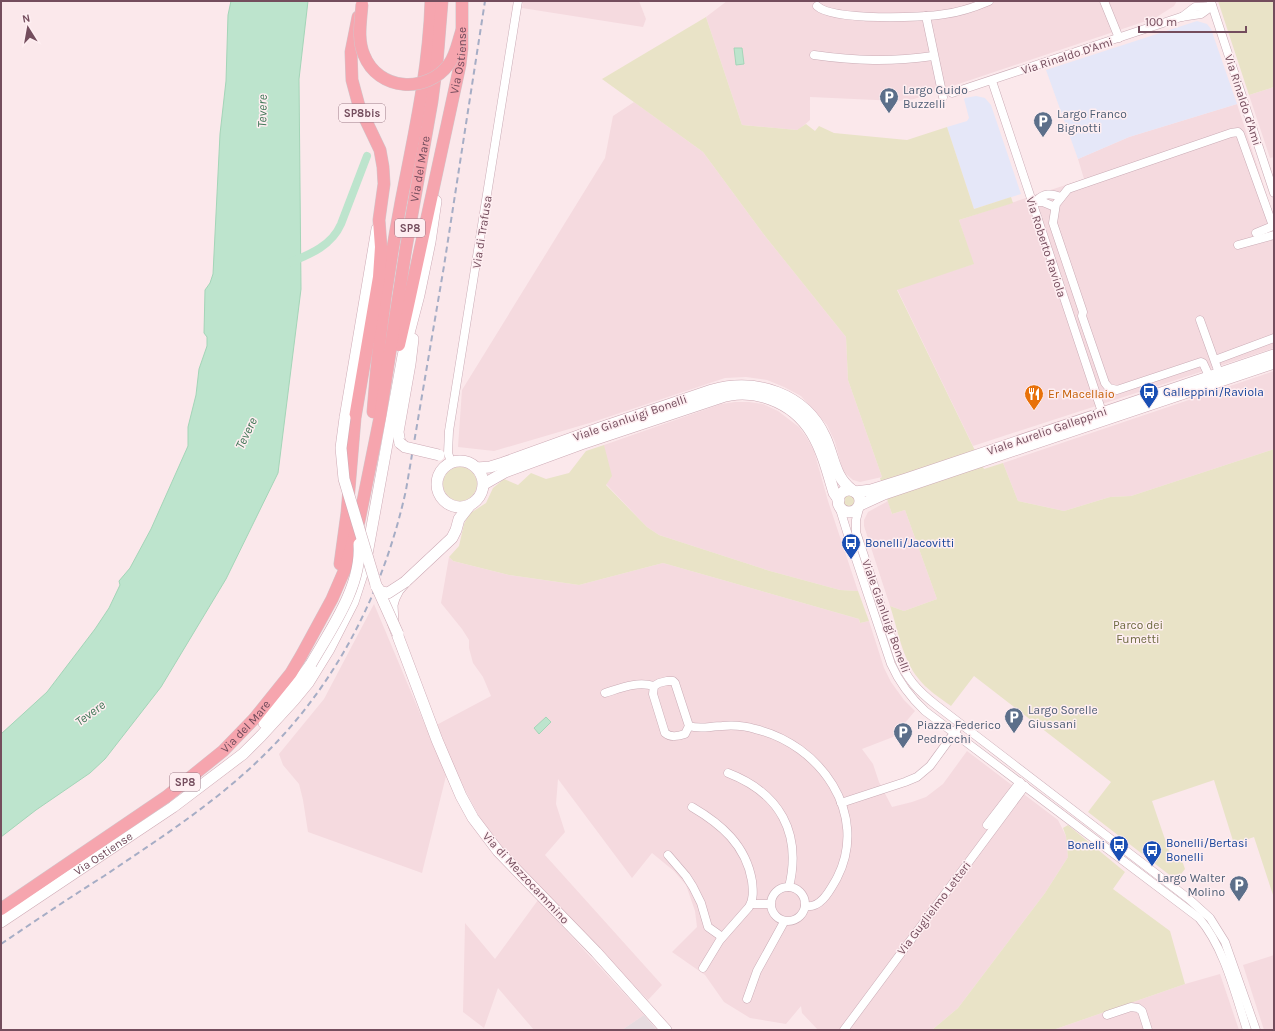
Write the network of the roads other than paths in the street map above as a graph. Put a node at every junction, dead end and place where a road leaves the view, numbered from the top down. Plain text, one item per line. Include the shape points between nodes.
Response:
1 (431, 1) edge
2 (442, 1) edge
3 (462, 1) edge
4 (518, 1) edge
5 (989, 1) edge
6 (362, 2) edge
7 (1106, 2) edge
8 (1212, 4) edge
9 (817, 6) dead end
10 (1197, 8) edge
11 (926, 16) junction
12 (1218, 23) junction
13 (462, 30) junction
14 (1119, 38) junction
15 (814, 55) dead end
16 (933, 56) junction
17 (992, 81) junction
18 (952, 93) dead end
19 (943, 97) dead end
20 (448, 119) junction
21 (1274, 194) edge
22 (1061, 197) junction
23 (1034, 202) junction
24 (1055, 207) junction
25 (379, 220) junction
26 (1255, 230) dead end
27 (1274, 235) edge
28 (1238, 245) dead end
29 (419, 295) junction
30 (1200, 320) dead end
31 (1274, 338) edge
32 (1274, 355) edge
33 (1215, 360) junction
34 (1274, 363) edge
35 (1214, 374) junction
36 (1102, 412) junction
37 (380, 418) junction
38 (372, 453) junction
39 (981, 458) junction
40 (450, 463) junction
41 (477, 468) junction
42 (484, 484) junction
43 (883, 490) junction
44 (854, 491) junction
45 (839, 503) junction
46 (470, 505) junction
47 (860, 505) junction
48 (356, 524) junction
49 (405, 582) junction
50 (376, 585) junction
51 (326, 611) junction
52 (398, 634) junction
53 (654, 686) junction
54 (605, 694) dead end
55 (961, 724) junction
56 (689, 726) junction
57 (703, 729) junction
58 (955, 733) junction
59 (685, 734) junction
60 (728, 773) dead end
61 (204, 784) junction
62 (1023, 784) junction
63 (841, 803) junction
64 (692, 806) dead end
65 (987, 825) dead end
66 (668, 855) dead end
67 (789, 887) junction
68 (751, 904) junction
69 (770, 904) junction
70 (805, 906) junction
71 (1, 909) edge
72 (1, 922) edge
73 (784, 922) junction
74 (722, 937) junction
75 (703, 968) dead end
76 (748, 999) dead end
77 (1107, 1015) dead end
78 (666, 1030) edge
79 (844, 1030) edge
80 (1148, 1030) edge
81 (1247, 1030) edge
82 (1256, 1030) edge

1 - 38 main road, Via del Mare / SP8 via 429,42 421,98 383,310
2 - 37 main road, Via del Mare / SP8 via 432,101
3 - 13 main road, Via Ostiense / SP8bis
4 - 40 street, Via di Trafusa via 449,431
5 - 11 street via 954,12
6 - 13 main road, bridge via 360,36 364,56 379,75 397,84 420,84 439,75 454,56
6 - 25 main road, SP8bis, bridge via 352,40 351,74 357,100 376,140 382,160 384,184
7 - 14 street
8 - 10 street, Via Rinaldo D'Ami via 1203,13
8 - 12 street, Via Rinaldo d'Ami
9 - 11 street via 830,12 868,17
10 - 12 street, Via Rinaldo D'Ami
10 - 14 street, Via Rinaldo D'Ami via 1181,17
11 - 16 street
12 - 21 street, Via Rinaldo d'Ami
13 - 20 main road, Via Ostiense / SP8bis, bridge via 460,60
14 - 17 street, Via Rinaldo D'Ami
15 - 16 street via 864,61
16 - 19 street
17 - 18 street, Via Rinaldo D'Ami
17 - 23 street, Via Roberto Raviola
20 - 29 main road, SP8bis via 430,242
20 - 37 main road, Via Ostiense via 407,310
22 - 23 street via 1049,194
22 - 24 street
22 - 26 street via 1068,189 1238,132 1272,221
23 - 24 street via 1049,203
23 - 36 street, Via Roberto Raviola
24 - 35 street via 1053,223 1083,312 1082,316 1109,388 1117,390 1201,362
25 - 48 main road, SP8bis, bridge via 341,448 344,479
25 - 51 main road via 380,268 353,429 343,549
27 - 28 street
29 - 40 main road, bridge via 398,432 400,443 406,447 439,455
29 - 61 main road, SP8bis via 403,356 369,547 353,602 329,649 294,700 250,748
30 - 33 street
31 - 33 street
32 - 35 main road, Viale Aurelio Galleppini
33 - 35 street
34 - 39 main road, Viale Aurelio Galleppini
35 - 36 main road, Viale Aurelio Galleppini
36 - 39 main road, Viale Aurelio Galleppini
37 - 38 main road, Via del Mare / SP8
38 - 51 main road, Via del Mare / SP8 via 355,537 343,574
39 - 43 main road
40 - 41 main road via 463,461
40 - 46 main road via 443,468 437,479 439,494 450,505
41 - 42 main road
41 - 44 main road, Viale Gianluigi Bonelli via 503,463 712,390 747,385 777,392 804,409 823,433 839,478
42 - 45 main road, Viale Gianluigi Bonelli via 505,472 588,441 719,398 742,394 775,401 802,420 818,444
42 - 46 main road via 480,496
43 - 44 main road
43 - 47 main road
44 - 45 main road via 843,492
44 - 47 main road via 860,497
45 - 47 main road via 844,511 852,512
45 - 58 street, Viale Gianluigi Bonelli via 896,675 918,704
46 - 49 main road, Via di Mezzocammino via 459,519 455,534
47 - 55 street, Viale Gianluigi Bonelli via 856,532 902,668 920,692
48 - 50 main road, bridge
48 - 61 main road, SP8bis, bridge via 360,554 356,577 311,664 257,731
49 - 50 main road, Via di Mezzocammino, bridge via 388,593 381,592
49 - 52 main road, Via di Mezzocammino, bridge via 392,601 393,623
50 - 52 main road, Via di Mezzocammino, bridge
51 - 71 main road, Via del Mare / SP8 via 288,676 250,723 223,751 166,797
52 - 78 main road, Via di Mezzocammino via 463,802 471,814 504,858 596,952
53 - 54 street via 639,684
53 - 56 street via 667,681 675,683
53 - 59 street via 665,733 672,736
55 - 58 street
55 - 82 street, Viale Gianluigi Bonelli via 1204,911 1218,929 1227,947
56 - 57 street
56 - 59 street
57 - 59 street
57 - 63 street via 724,726 746,727 770,733 790,742 819,766 834,787
58 - 62 street, Viale Gianluigi Bonelli
58 - 63 street via 930,766 914,779
60 - 67 street via 763,792 782,817 790,835 793,851
61 - 72 main road, Via Ostiense / SP8bis
62 - 65 street
62 - 79 street, Via Guglielmo Letteri
62 - 81 street, Viale Gianluigi Bonelli via 1199,918 1220,952
63 - 70 street via 847,836 843,863 823,899 815,905
64 - 68 street via 723,828 736,842 751,876
66 - 74 street via 693,887 708,927
67 - 69 street via 775,892
67 - 70 street via 799,891
68 - 69 street
68 - 74 street
69 - 73 street via 773,914
70 - 73 street via 798,918
73 - 76 street via 757,971
74 - 75 street
77 - 80 street via 1131,1007 1138,1008

